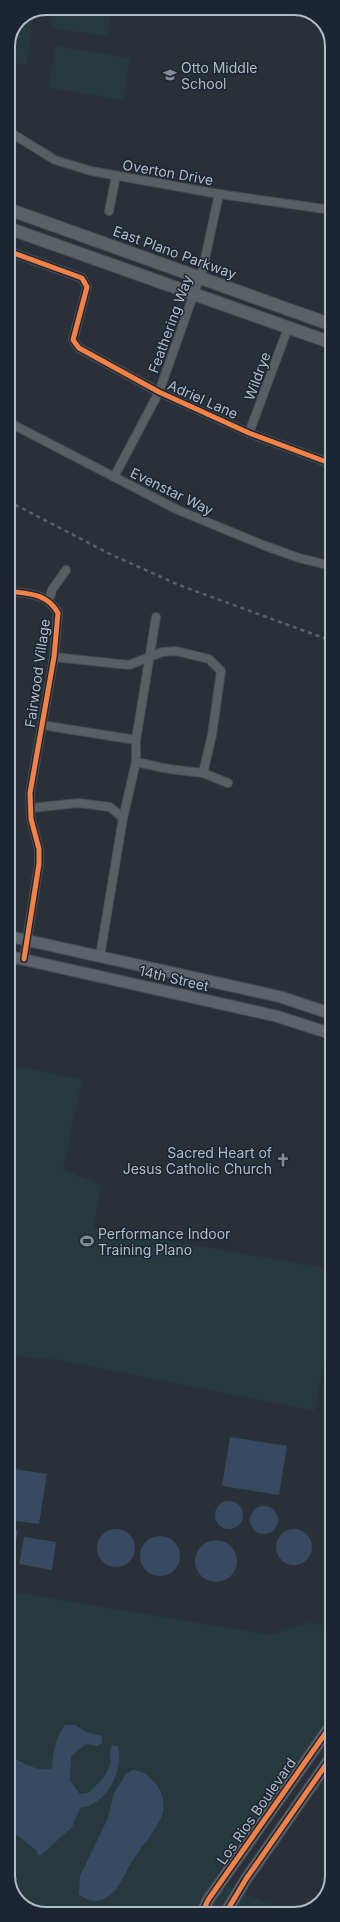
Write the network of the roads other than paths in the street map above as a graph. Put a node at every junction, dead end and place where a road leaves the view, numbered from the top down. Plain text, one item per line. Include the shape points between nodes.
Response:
1 (15, 136) edge
2 (116, 176) junction
3 (219, 194) junction
4 (325, 209) edge
5 (15, 211) edge
6 (109, 211) dead end
7 (15, 230) edge
8 (15, 253) edge
9 (200, 277) junction
10 (194, 294) junction
11 (325, 322) edge
12 (288, 328) junction
13 (325, 341) edge
14 (159, 392) junction
15 (15, 426) edge
16 (249, 433) junction
17 (325, 461) edge
18 (114, 477) junction
19 (325, 564) edge
20 (66, 570) dead end
21 (15, 592) edge
22 (49, 600) junction
23 (156, 617) dead end
24 (54, 657) junction
25 (150, 657) junction
26 (42, 725) junction
27 (136, 740) junction
28 (136, 762) junction
29 (203, 773) junction
30 (228, 783) dead end
31 (31, 808) junction
32 (123, 818) junction
33 (15, 937) edge
34 (28, 940) junction
35 (100, 956) junction
36 (15, 957) edge
37 (24, 959) junction
38 (187, 976) junction
39 (182, 995) junction
40 (281, 997) junction
41 (325, 1012) edge
42 (276, 1016) junction
43 (325, 1032) edge
44 (325, 1734) edge
45 (325, 1766) edge
46 (205, 1907) edge
47 (229, 1907) edge

1 - 2 street, Overton Drive via 55,160
2 - 3 street, Overton Drive
2 - 6 street
3 - 4 street, Overton Drive
3 - 9 street, Feathering Way via 208,253
5 - 9 main road, East Plano Parkway
7 - 10 main road
8 - 14 street, Adriel Lane via 82,278 88,287 73,340 78,348
9 - 10 street, Feathering Way
9 - 11 main road, East Plano Parkway
10 - 12 main road
10 - 14 street, Feathering Way
12 - 13 main road
12 - 16 street, Wildrye
14 - 16 street, Adriel Lane
14 - 18 street, Feathering Way
15 - 18 street, Evenstar Way
16 - 17 street, Adriel Lane
18 - 19 street, Evenstar Way via 219,528 299,558
20 - 22 street, Fairwood Village via 52,590
21 - 22 street, Fairwood Village
22 - 24 street, Fairwood Village via 58,613
23 - 25 street
24 - 25 street, Fairwood Village via 129,665
24 - 26 street, Fairwood Village
25 - 27 street
25 - 29 street, Fairwood Village via 162,652 182,651 209,659 221,671 212,735
26 - 27 street, Fairwood Village
26 - 31 street, Fairwood Village via 30,793
27 - 28 street
28 - 29 street
28 - 32 street
29 - 30 street
31 - 32 street via 78,802 110,807
31 - 34 street, Fairwood Village via 31,819 39,849 39,864
32 - 35 street
33 - 34 main road, 14th Street
34 - 35 main road, 14th Street
34 - 37 street, Fairwood Village
35 - 38 main road, 14th Street
36 - 37 main road, 14th Street
37 - 39 main road, 14th Street
38 - 39 main road
38 - 40 main road, 14th Street
39 - 42 main road, 14th Street
40 - 41 main road, 14th Street
40 - 42 main road
42 - 43 main road, 14th Street
44 - 46 main road, Los Rios Boulevard
45 - 47 main road

